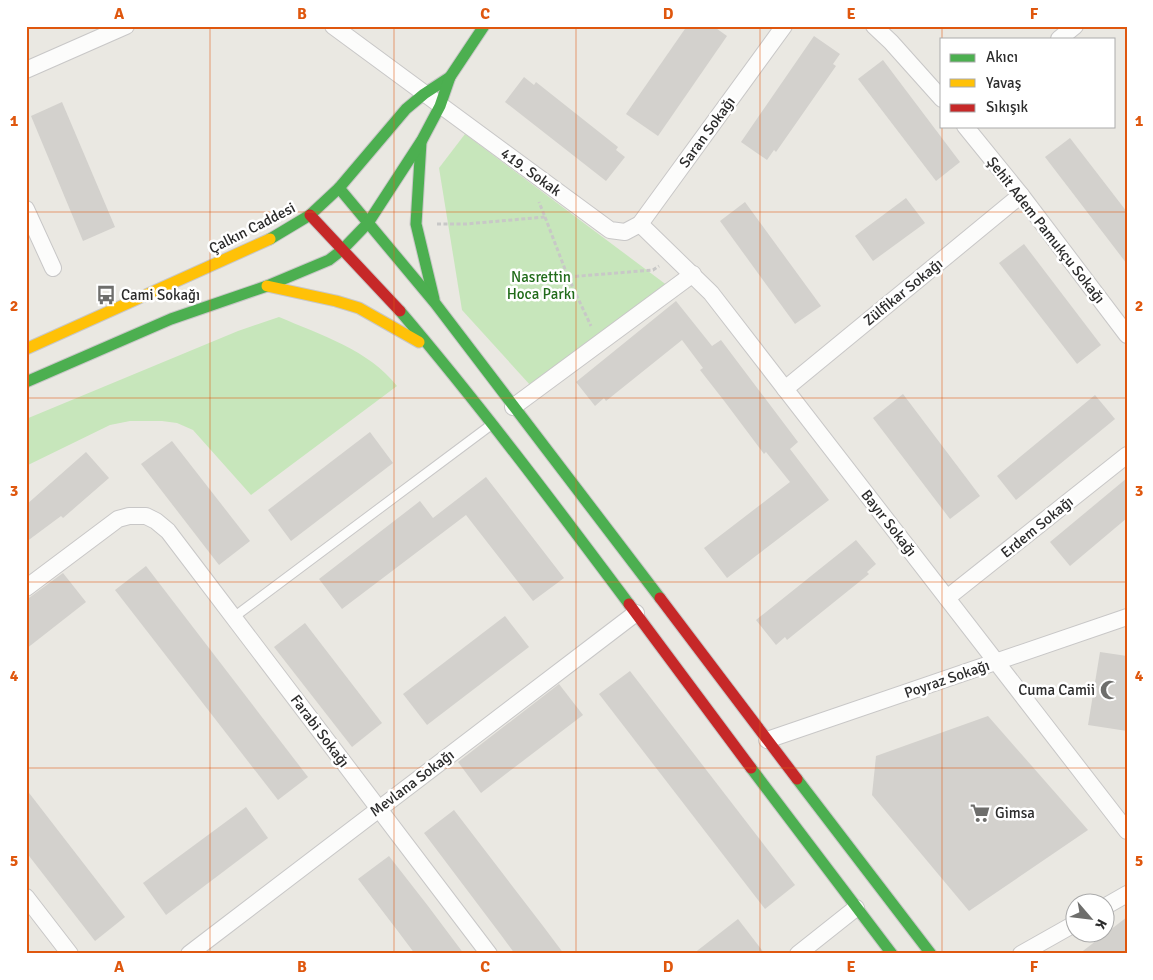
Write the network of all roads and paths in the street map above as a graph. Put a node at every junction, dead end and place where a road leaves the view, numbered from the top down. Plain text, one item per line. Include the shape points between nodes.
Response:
1 (126, 26) edge
2 (332, 26) edge
3 (484, 26) edge
4 (784, 26) edge
5 (874, 26) edge
6 (1075, 26) edge
7 (1060, 38) edge
8 (26, 69) edge
9 (450, 77) junction
10 (424, 94) junction
11 (940, 97) edge
12 (440, 106) junction
13 (967, 128) edge
14 (422, 140) junction
15 (339, 188) junction
16 (1020, 195) junction
17 (534, 198) dead end
18 (26, 209) edge
19 (310, 215) junction
20 (545, 216) junction
21 (368, 223) junction
22 (416, 224) junction
23 (640, 224) junction
24 (625, 232) joint
25 (342, 250) junction
26 (674, 256) junction
27 (53, 268) dead end
28 (694, 274) junction
29 (568, 277) junction
30 (267, 286) junction
31 (435, 303) junction
32 (1125, 328) edge
33 (599, 344) junction
34 (26, 349) edge
35 (435, 352) junction
36 (26, 382) edge
37 (785, 389) junction
38 (513, 407) junction
39 (492, 424) junction
40 (1127, 455) edge
41 (26, 588) edge
42 (947, 598) junction
43 (636, 613) junction
44 (234, 617) junction
45 (1127, 617) edge
46 (996, 662) junction
47 (767, 740) junction
48 (378, 808) junction
49 (1127, 831) edge
50 (1127, 894) edge
51 (26, 897) edge
52 (1116, 900) edge
53 (856, 908) junction
54 (1066, 929) edge
55 (70, 954) edge
56 (189, 954) edge
57 (488, 954) edge
58 (798, 954) edge
59 (892, 954) edge
60 (931, 954) edge
61 (1021, 954) edge

1 - 8 street
2 - 10 street, 419. Sokak
3 - 9 main road, Çalkın Caddesi
4 - 23 street, Saran Sokağı
5 - 11 street
6 - 7 street
9 - 10 main road, Çalkın Caddesi
9 - 12 main road, Çalkın Caddesi
10 - 12 street, 419. Sokak
10 - 15 main road, Çalkın Caddesi via 406,109
12 - 14 main road, Çalkın Caddesi
12 - 24 street, 419. Sokak via 610,230
13 - 16 street, Şehit Adem Pamukçu Sokağı
14 - 21 main road, Çalkın Caddesi
14 - 22 main road, Çalkın Caddesi
15 - 19 main road, Çalkın Caddesi
15 - 21 main road
16 - 32 street, Şehit Adem Pamukçu Sokağı
16 - 37 street, Zülfikar Sokağı
17 - 20 path via 541,204
18 - 27 street
19 - 25 main road
19 - 34 main road, Çalkın Caddesi via 274,237
20 - 22 path via 466,224
20 - 29 path
21 - 25 main road, Çalkın Caddesi
21 - 31 main road
22 - 31 main road, Çalkın Caddesi
23 - 24 street, Saran Sokağı
23 - 26 street, Bayır Sokağı
25 - 30 main road, Çalkın Caddesi via 329,260
25 - 35 main road via 392,301
26 - 28 street, Bayır Sokağı
26 - 29 path via 653,270
28 - 33 street
28 - 37 street, Bayır Sokağı
29 - 33 path
30 - 35 main road via 359,308
30 - 36 main road, Çalkın Caddesi via 171,319
31 - 38 main road
33 - 38 street
35 - 39 main road
37 - 42 street, Bayır Sokağı
38 - 47 main road
39 - 43 main road
39 - 44 lane
40 - 42 street, Erdem Sokağı
41 - 44 street, Farabi Sokağı via 113,522 129,516 146,516 168,530
42 - 46 street, Bayır Sokağı
43 - 48 street, Mevlana Sokağı
43 - 53 main road
44 - 48 street, Farabi Sokağı
45 - 46 street, Poyraz Sokağı
46 - 47 street, Poyraz Sokağı
46 - 49 street, Bayır Sokağı
47 - 60 main road
48 - 56 street, Mevlana Sokağı
48 - 57 street, Farabi Sokağı
50 - 52 street
51 - 55 street
53 - 58 street
53 - 59 main road
54 - 61 street

